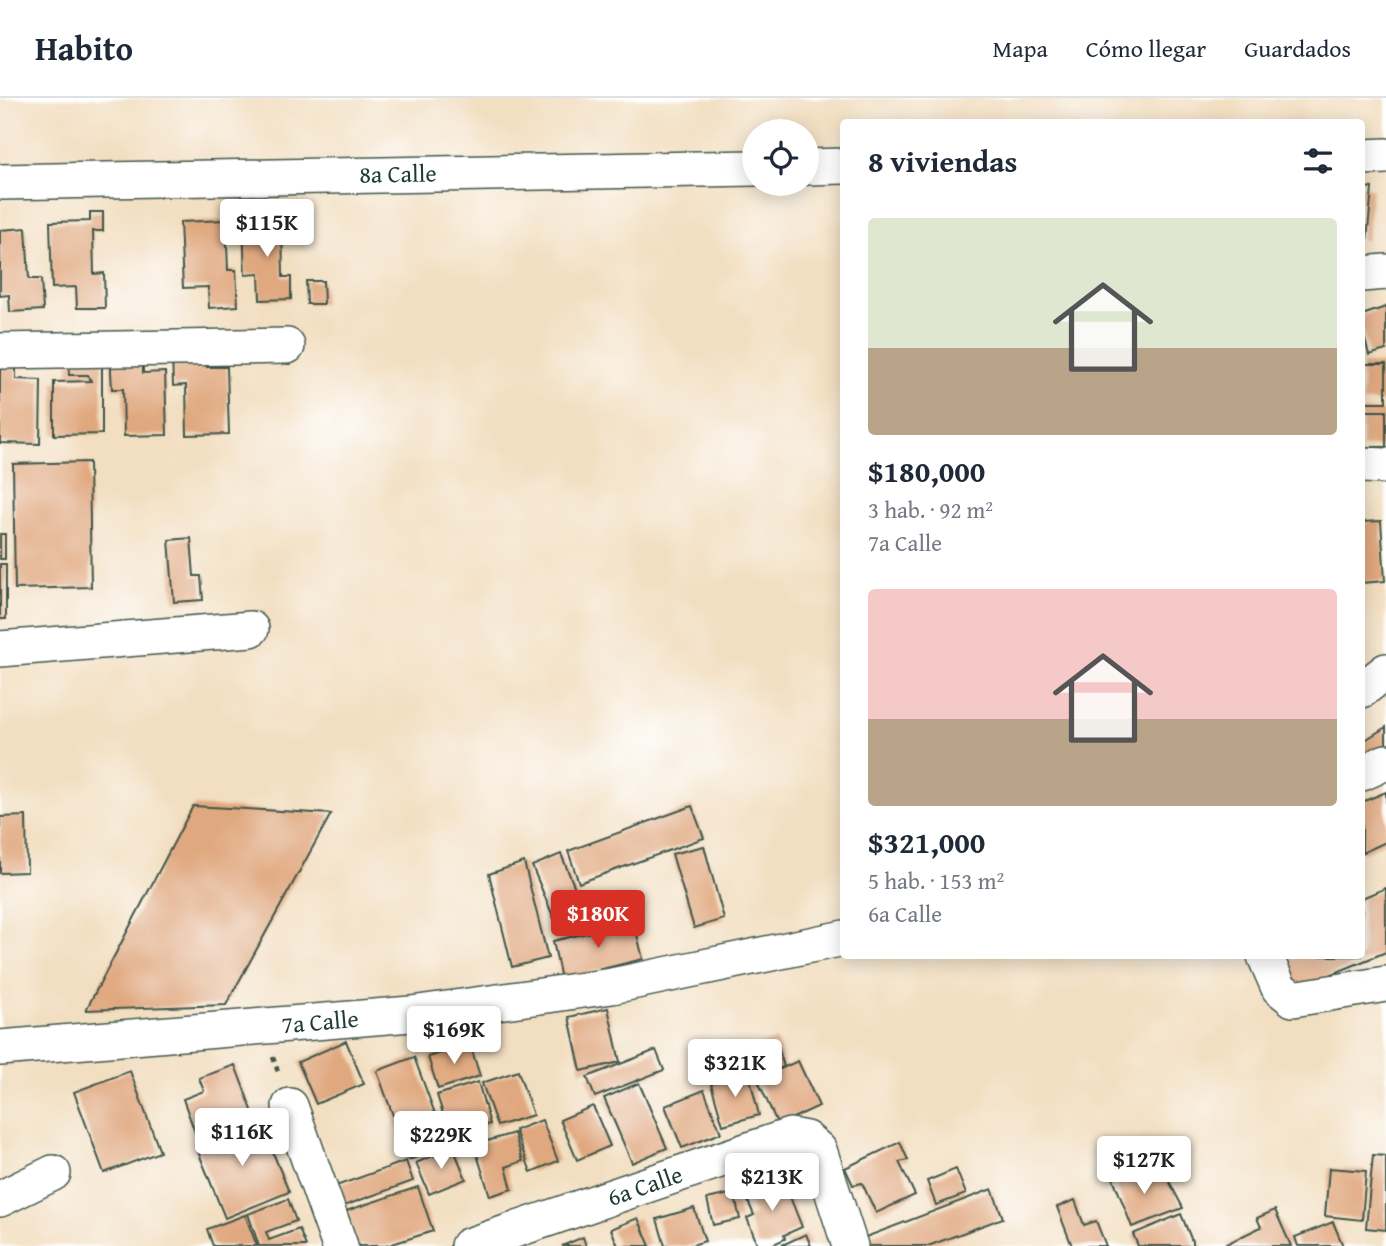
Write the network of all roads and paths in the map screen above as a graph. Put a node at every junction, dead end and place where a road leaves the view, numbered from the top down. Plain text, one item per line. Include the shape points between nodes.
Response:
1 (1386, 156) edge
2 (1365, 157) edge
3 (840, 166) edge
4 (819, 167) edge
5 (742, 168) edge
6 (0, 182) edge
7 (1386, 272) edge
8 (1365, 274) edge
9 (287, 346) dead end
10 (0, 351) edge
11 (1365, 465) edge
12 (1386, 466) edge
13 (251, 629) dead end
14 (0, 649) edge
15 (1386, 671) edge
16 (1365, 688) edge
17 (1386, 762) edge
18 (1365, 772) edge
19 (840, 939) edge
20 (1266, 959) edge
21 (1386, 984) edge
22 (261, 1027) junction
23 (0, 1048) edge
24 (290, 1106) joint
25 (54, 1173) dead end
26 (0, 1199) edge
27 (340, 1246) edge
28 (468, 1246) edge
29 (850, 1246) edge

1 - 2 street
3 - 4 street
5 - 6 street, 8a Calle
7 - 8 street
9 - 10 street
11 - 12 street
13 - 14 street
15 - 16 street
17 - 18 street
19 - 22 street, 7a Calle via 612,986 411,1014
20 - 21 street via 1279,988 1293,999
22 - 23 street, 7a Calle
22 - 24 path
24 - 27 street
25 - 26 street
28 - 29 street, 6a Calle via 790,1136 806,1139 819,1150

